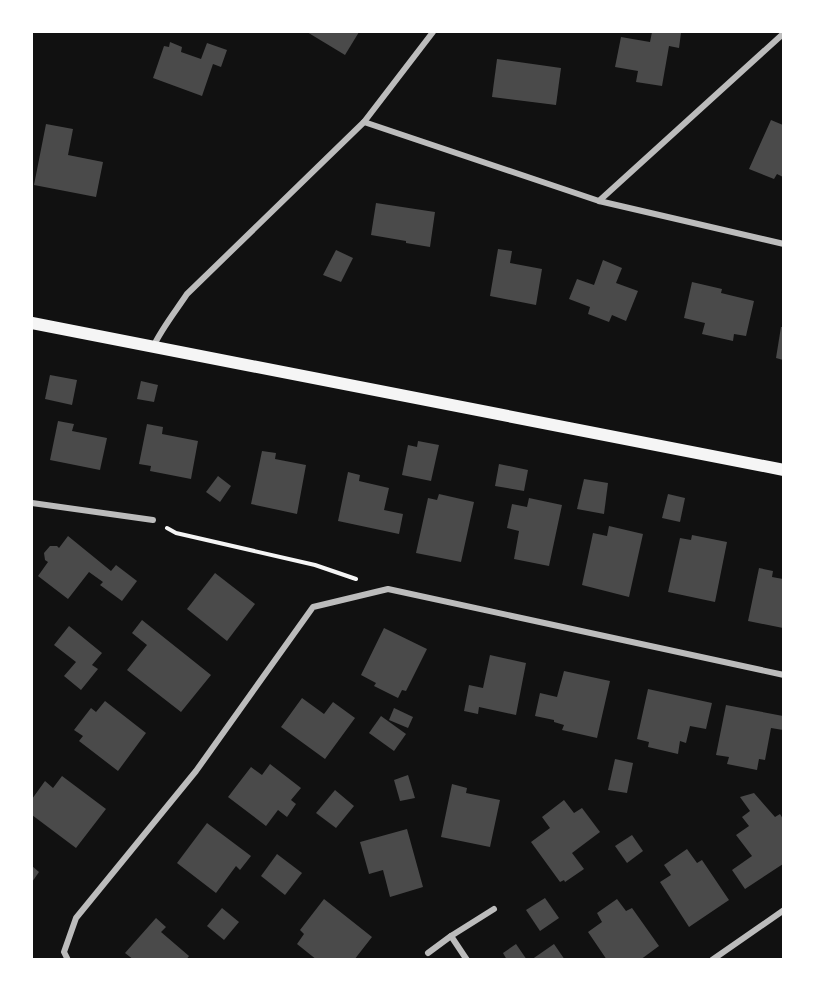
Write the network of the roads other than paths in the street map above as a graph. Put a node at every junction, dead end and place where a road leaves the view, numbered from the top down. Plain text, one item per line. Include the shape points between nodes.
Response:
1 (432, 32) edge
2 (783, 33) edge
3 (364, 122) junction
4 (599, 201) junction
5 (783, 244) edge
6 (32, 323) edge
7 (153, 347) junction
8 (783, 470) edge
9 (32, 503) edge
10 (153, 520) road end
11 (783, 675) edge
12 (494, 909) dead end
13 (783, 910) edge
14 (451, 936) junction
15 (428, 953) dead end
16 (68, 960) edge
17 (467, 960) edge
18 (711, 960) edge

1 - 3 street
2 - 4 street
3 - 4 street
3 - 7 street via 187,294
4 - 5 street
6 - 7 main road
7 - 8 main road
9 - 10 street
11 - 16 street via 388,589 313,607 196,771 76,918 64,952
12 - 14 street
13 - 18 street
14 - 15 street
14 - 17 street

